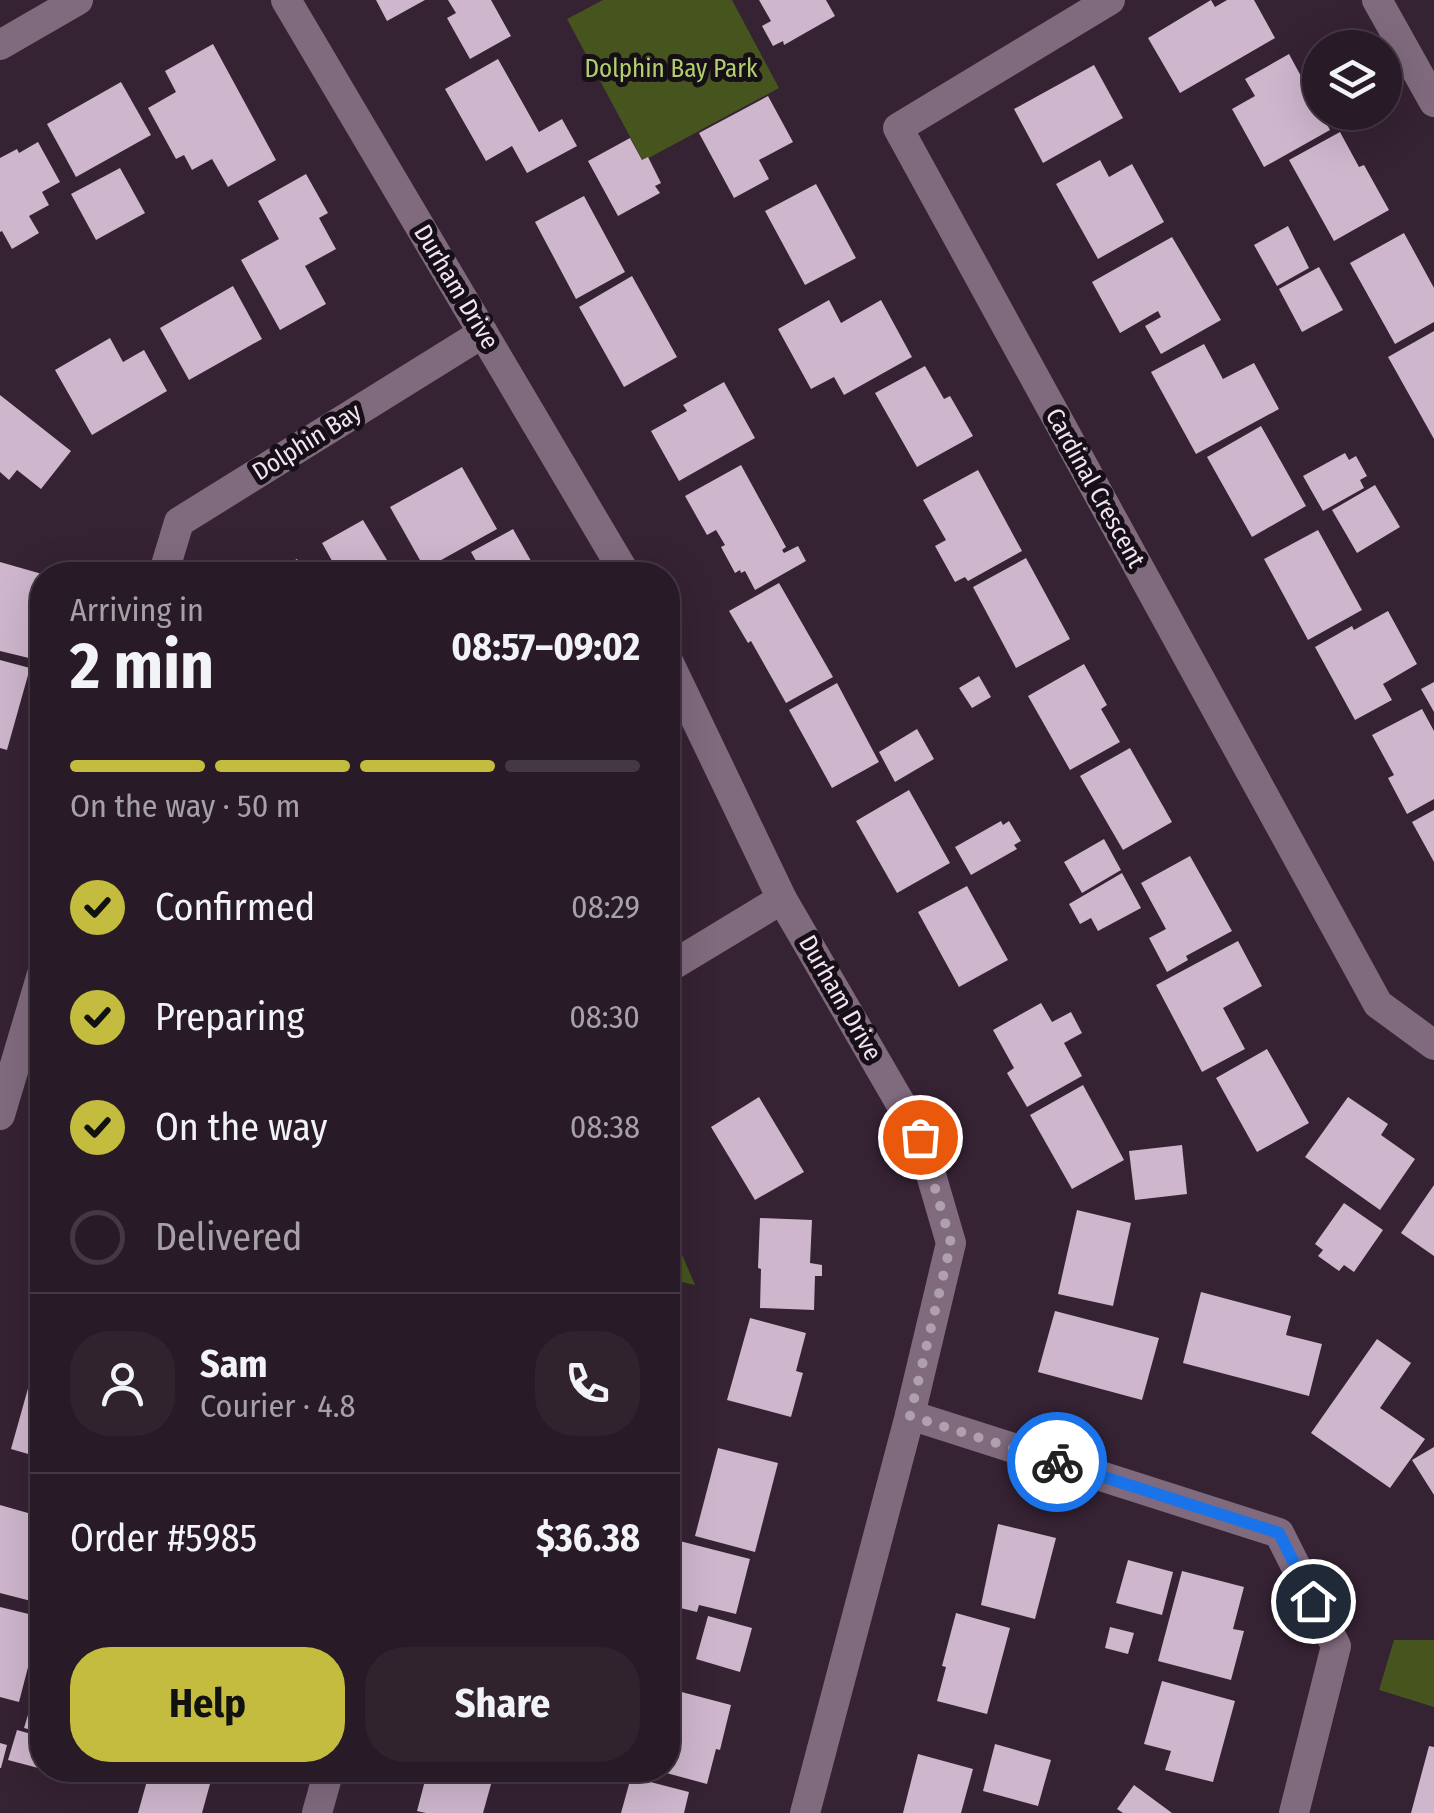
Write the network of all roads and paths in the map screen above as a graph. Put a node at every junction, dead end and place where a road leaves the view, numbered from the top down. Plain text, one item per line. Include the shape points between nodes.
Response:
1 (78, 0) edge
2 (286, 0) edge
3 (1110, 0) edge
4 (1376, 0) edge
5 (0, 46) edge
6 (1434, 102) edge
7 (484, 333) junction
8 (167, 562) edge
9 (618, 562) edge
10 (680, 686) edge
11 (782, 899) junction
12 (680, 961) edge
13 (30, 1014) edge
14 (1434, 1044) edge
15 (0, 1114) edge
16 (910, 1416) junction
17 (325, 1782) edge
18 (317, 1813) edge
19 (805, 1813) edge
20 (1294, 1813) edge

1 - 5 street
2 - 7 street, Durham Drive
3 - 14 street, Cardinal Crescent via 898,128 1378,1004
4 - 6 street
7 - 8 street, Dolphin Bay via 179,522
7 - 9 street, Durham Drive
10 - 11 street, Durham Drive
11 - 12 street
11 - 16 street, Durham Drive via 920,1137 951,1243
13 - 15 street
16 - 19 street, Durham Drive
16 - 20 street via 1279,1533 1336,1646
17 - 18 street

